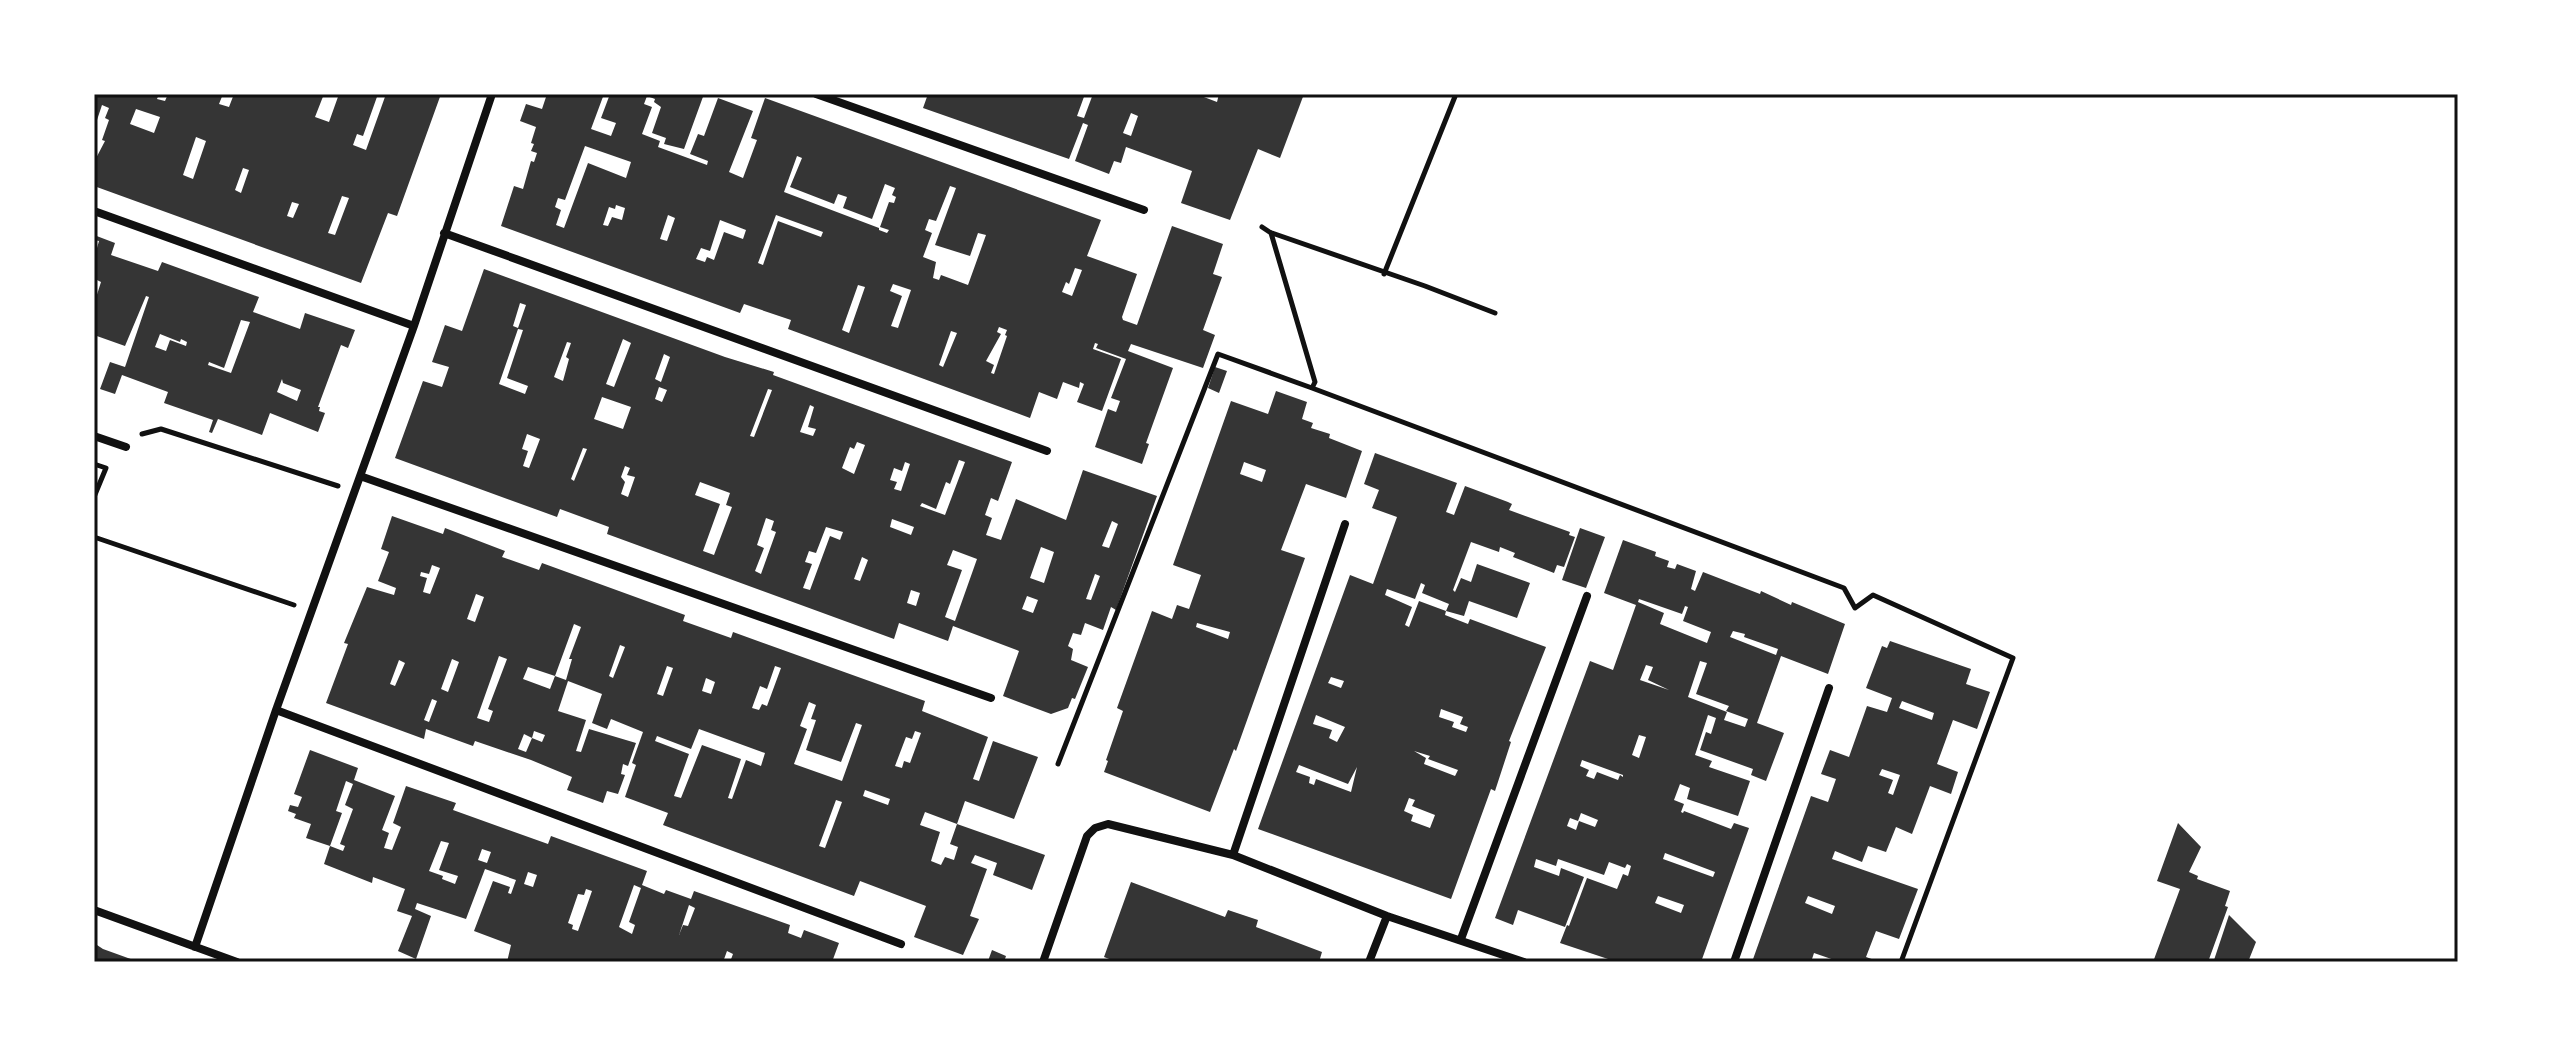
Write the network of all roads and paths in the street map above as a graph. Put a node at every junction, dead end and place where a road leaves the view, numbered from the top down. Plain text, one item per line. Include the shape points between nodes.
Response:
1 (492, 94) edge
2 (816, 94) edge
3 (1456, 94) edge
4 (1144, 210) dead end
5 (94, 211) edge
6 (1262, 227) dead end
7 (444, 233) junction
8 (1271, 233) junction
9 (1384, 274) junction
10 (1495, 313) dead end
11 (414, 326) junction
12 (1312, 388) junction
13 (94, 436) edge
14 (126, 447) junction
15 (1047, 451) dead end
16 (94, 464) edge
17 (106, 468) junction
18 (360, 476) junction
19 (355, 491) junction
20 (94, 497) edge
21 (1345, 524) dead end
22 (94, 537) edge
23 (1587, 596) dead end
24 (312, 611) junction
25 (1829, 688) dead end
26 (991, 698) dead end
27 (276, 710) junction
28 (1058, 764) dead end
29 (1233, 855) junction
30 (94, 910) edge
31 (1387, 916) junction
32 (1461, 939) junction
33 (901, 944) dead end
34 (195, 947) junction
35 (237, 962) edge
36 (1043, 962) edge
37 (1369, 962) edge
38 (1524, 962) edge
39 (1734, 962) edge
40 (1901, 962) edge

1 - 7 street
2 - 4 street
3 - 9 path
5 - 11 street
6 - 8 path
7 - 11 street
7 - 15 street
8 - 9 path
8 - 12 path via 1315,382
9 - 10 path
11 - 18 street
12 - 28 path via 1218,354
12 - 40 path via 1844,588 1855,608 1873,595 2013,658
13 - 14 street
14 - 17 path
14 - 19 path via 142,434 161,429
16 - 17 path
17 - 20 path
18 - 19 street
18 - 26 street
19 - 24 street
21 - 29 street
22 - 24 path
23 - 32 street
24 - 27 street
25 - 39 street
27 - 33 street
27 - 34 street
29 - 31 street
29 - 36 street via 1108,824 1095,828 1087,836
30 - 34 street
31 - 32 street
31 - 37 street
32 - 38 street
34 - 35 street

